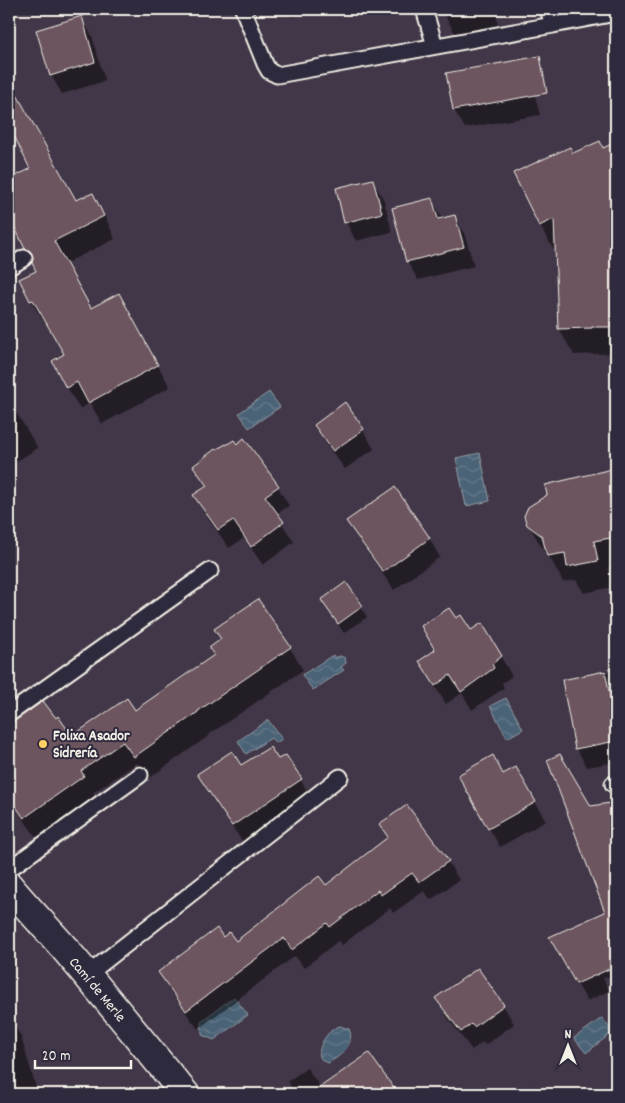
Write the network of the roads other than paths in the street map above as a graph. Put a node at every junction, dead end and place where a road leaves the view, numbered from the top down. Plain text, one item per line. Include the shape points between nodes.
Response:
1 (243, 9) edge
2 (424, 9) edge
3 (548, 9) edge
4 (616, 13) edge
5 (553, 25) junction
6 (435, 46) junction
7 (24, 258) dead end
8 (9, 267) edge
9 (210, 570) dead end
10 (9, 714) edge
11 (140, 775) dead end
12 (340, 777) dead end
13 (9, 870) edge
14 (9, 886) edge
15 (87, 975) junction
16 (185, 1094) edge

1 - 6 lane via 265,64 277,75
2 - 6 lane
3 - 5 lane
4 - 5 lane
5 - 6 lane
7 - 8 lane
9 - 10 lane
11 - 13 lane
12 - 15 lane
14 - 15 street, Camí de Merle
15 - 16 street, Camí de Merle

